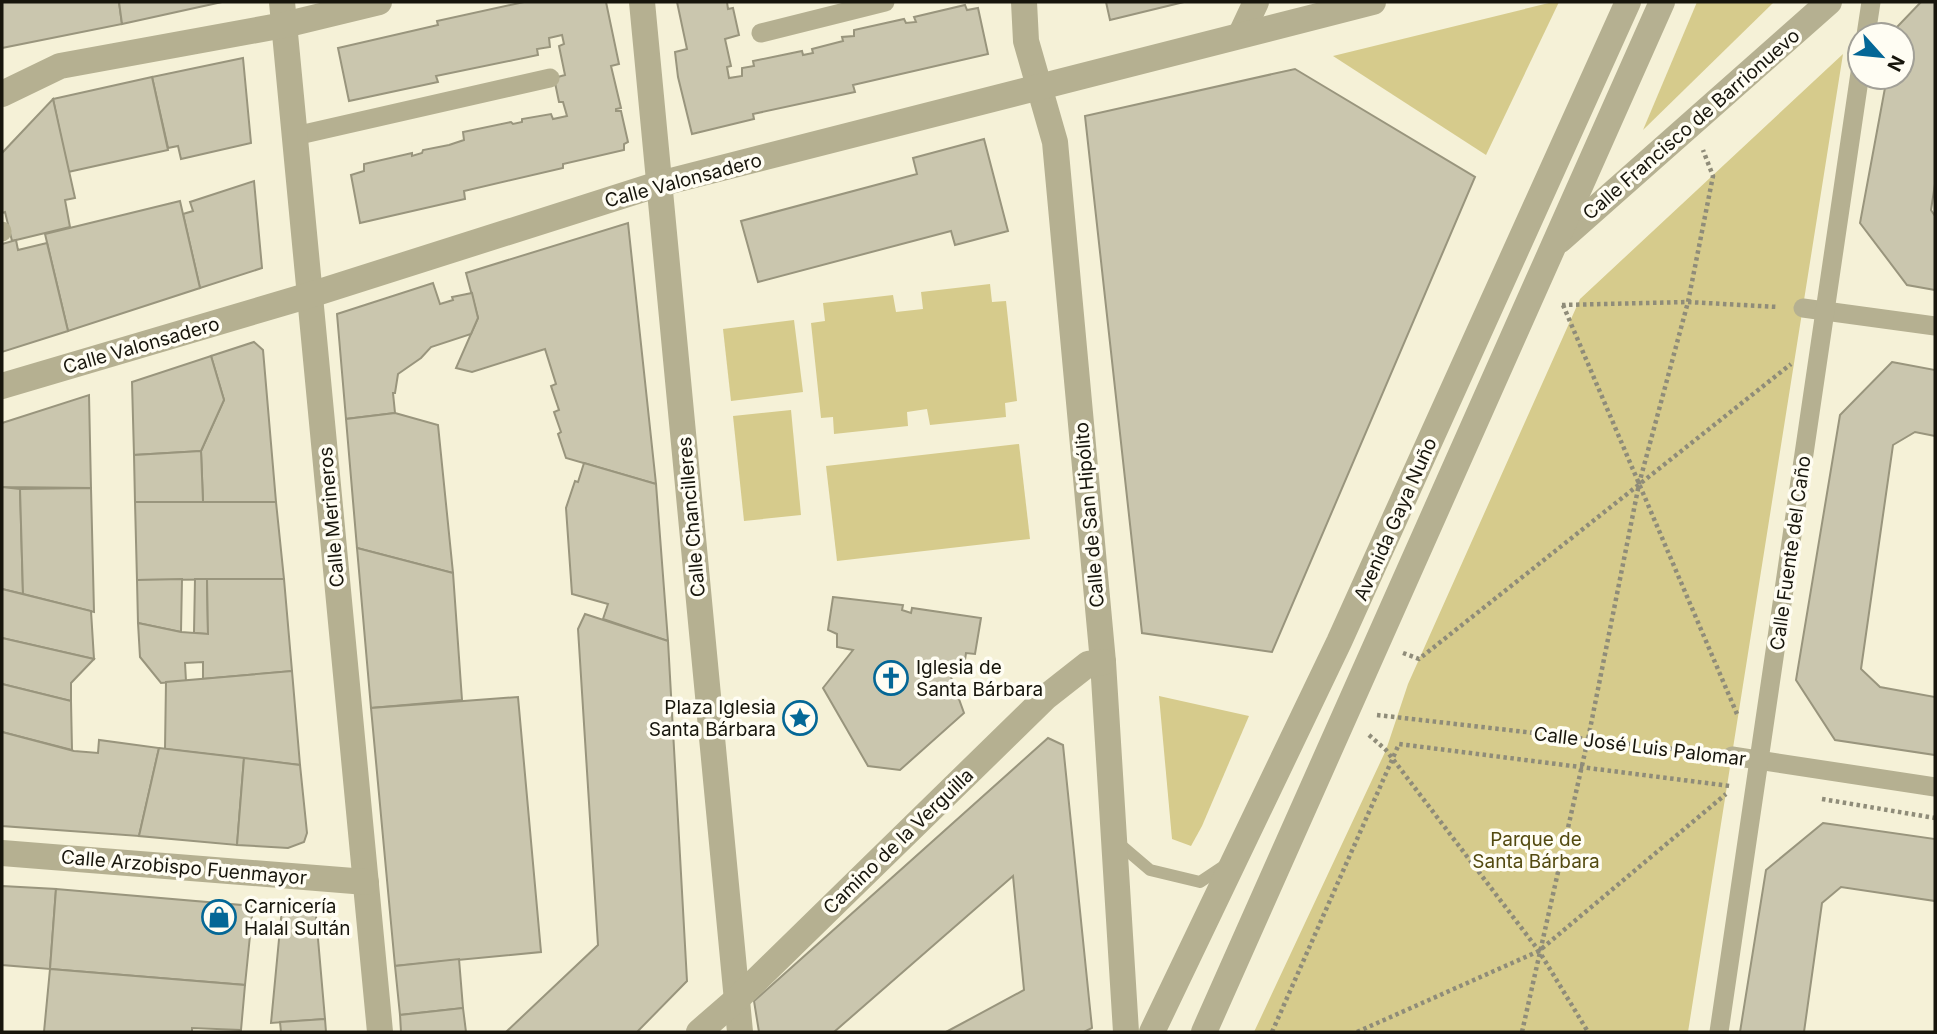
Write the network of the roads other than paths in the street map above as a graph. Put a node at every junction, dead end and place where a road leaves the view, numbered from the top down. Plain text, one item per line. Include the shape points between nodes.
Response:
1 (379, 2) edge
2 (642, 2) edge
3 (885, 2) edge
4 (1024, 2) edge
5 (1256, 2) edge
6 (1373, 2) edge
7 (1628, 2) edge
8 (1662, 2) edge
9 (1829, 2) edge
10 (1871, 2) edge
11 (283, 13) edge
12 (1868, 21) edge
13 (761, 33) dead end
14 (1241, 34) junction
15 (550, 78) dead end
16 (1039, 86) junction
17 (1857, 91) edge
18 (2, 94) edge
19 (295, 136) junction
20 (659, 184) junction
21 (1553, 246) junction
22 (310, 295) junction
23 (1803, 308) road end
24 (1825, 311) junction
25 (1935, 326) edge
26 (2, 386) edge
27 (1103, 663) junction
28 (1732, 756) road end
29 (1760, 761) junction
30 (1935, 787) edge
31 (1115, 840) junction
32 (2, 853) edge
33 (1236, 858) junction
34 (366, 882) junction
35 (737, 999) junction
36 (380, 1032) edge
37 (699, 1032) edge
38 (740, 1032) edge
39 (1126, 1032) edge
40 (1152, 1032) edge
41 (1204, 1032) edge
42 (1719, 1032) edge

1 - 11 street
2 - 20 street, Calle Chancilleres
3 - 13 street
4 - 16 street, Calle de San Hipólito via 1026,41
5 - 14 street
6 - 14 street, Calle Valonsadero
7 - 33 street, Avenida Gaya Nuño via 1339,642
8 - 21 street, Avenida Gaya Nuño
9 - 21 street, Calle Francisco de Barrionuevo
10 - 12 street
11 - 18 street via 60,66
11 - 19 street, Calle Merineros
14 - 16 street, Calle Valonsadero
15 - 19 street
16 - 20 street, Calle Valonsadero
16 - 27 street, Calle de San Hipólito via 1055,142
17 - 24 street, Calle Fuente del Caño
19 - 22 street, Calle Merineros
20 - 22 street, Calle Valonsadero
20 - 35 street, Calle Chancilleres
21 - 41 street, Avenida Gaya Nuño
22 - 26 street, Calle Valonsadero
22 - 34 street, Calle Merineros
23 - 24 street
24 - 25 street
24 - 29 street, Calle Fuente del Caño
27 - 31 street, Calle de San Hipólito
27 - 35 street, Camino de la Verguilla via 1088,664 1046,697
28 - 29 street, Calle José Luis Palomar
29 - 30 street, Calle José Luis Palomar
29 - 42 street, Calle Fuente del Caño
31 - 33 lane via 1150,870 1200,883
31 - 39 street, Calle de San Hipólito
32 - 34 street, Calle Arzobispo Fuenmayor
33 - 40 street, Avenida Gaya Nuño
34 - 36 street, Calle Merineros
35 - 37 street, Camino de la Verguilla
35 - 38 street, Calle Chancilleres

